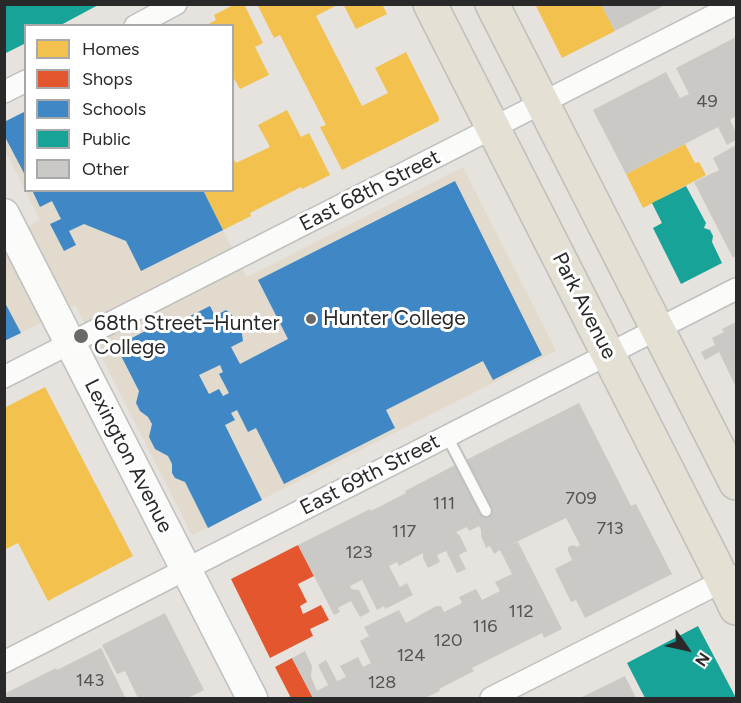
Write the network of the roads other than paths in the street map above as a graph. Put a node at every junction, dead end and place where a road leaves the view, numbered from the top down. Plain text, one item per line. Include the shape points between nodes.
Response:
1 (176, 4) edge
2 (430, 4) edge
3 (492, 4) edge
4 (736, 4) edge
5 (139, 24) edge
6 (24, 82) edge
7 (4, 92) edge
8 (543, 103) junction
9 (493, 128) junction
10 (4, 214) edge
11 (736, 289) edge
12 (658, 329) junction
13 (70, 343) junction
14 (609, 354) junction
15 (4, 377) edge
16 (447, 436) junction
17 (736, 483) edge
18 (486, 511) dead end
19 (186, 570) junction
20 (732, 587) edge
21 (4, 662) edge
22 (252, 699) edge
23 (491, 699) edge

1 - 5 street
2 - 9 main road, Park Avenue
3 - 8 main road
4 - 8 street, East 68th Street
6 - 7 street
8 - 9 street, East 68th Street
8 - 12 main road
9 - 13 street, East 68th Street
9 - 14 main road, Park Avenue
10 - 13 main road, Lexington Avenue
11 - 12 street, East 69th Street
12 - 14 street, East 69th Street
12 - 17 main road
13 - 15 street, East 68th Street
13 - 19 main road, Lexington Avenue
14 - 16 street, East 69th Street
14 - 20 main road, Park Avenue
16 - 18 lane
16 - 19 street, East 69th Street
19 - 21 street, East 69th Street
19 - 22 main road, Lexington Avenue
20 - 23 street

